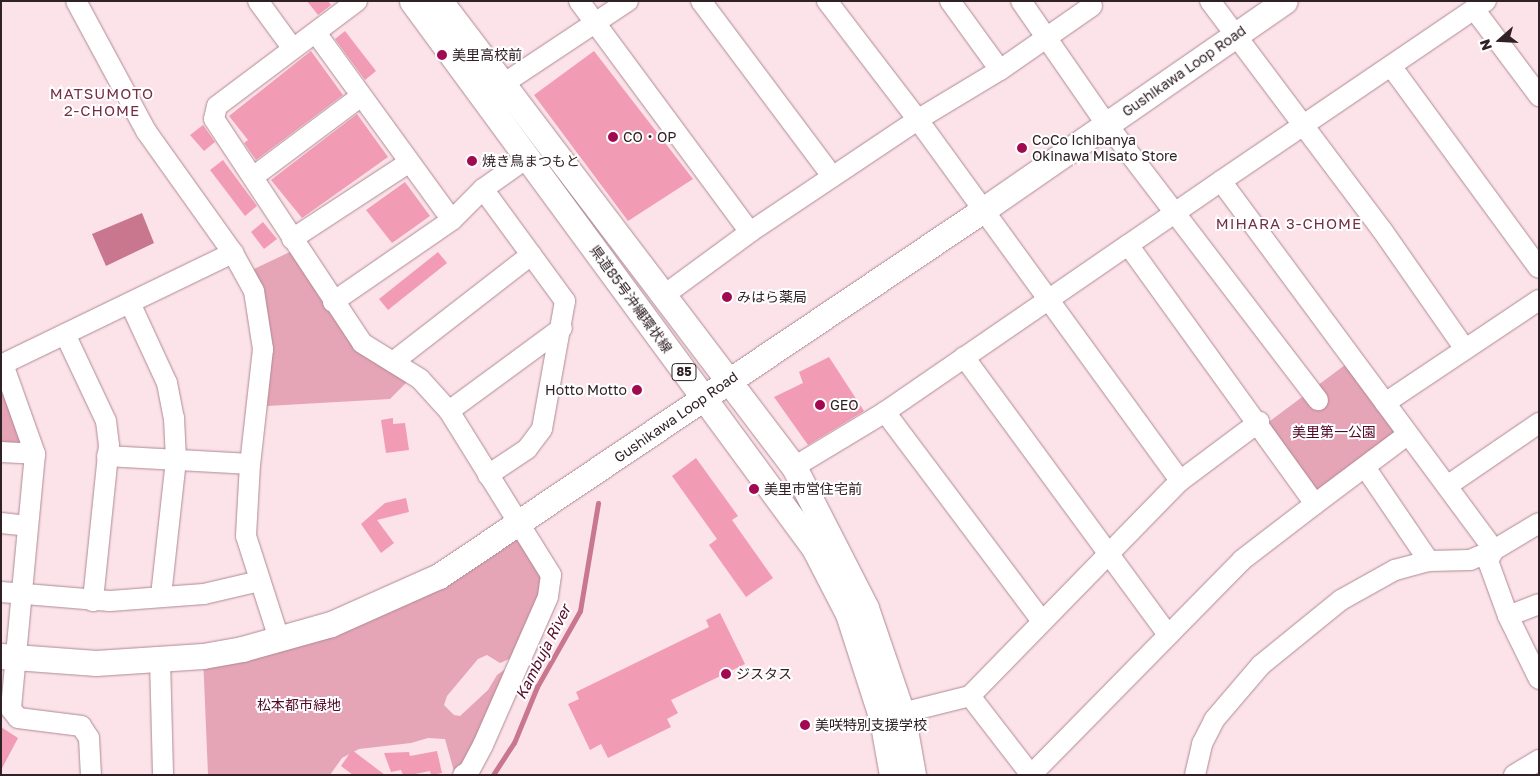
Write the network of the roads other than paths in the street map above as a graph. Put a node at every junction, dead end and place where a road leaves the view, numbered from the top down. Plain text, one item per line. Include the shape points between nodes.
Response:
1 (76, 1) edge
2 (258, 1) edge
3 (412, 1) edge
4 (440, 1) edge
5 (579, 1) edge
6 (628, 1) edge
7 (701, 1) edge
8 (827, 1) edge
9 (950, 1) edge
10 (1021, 1) edge
11 (1210, 1) edge
12 (1285, 1) edge
13 (351, 3) edge
14 (1093, 3) edge
15 (1480, 5) edge
16 (596, 23) junction
17 (316, 33) junction
18 (1235, 36) junction
19 (1048, 37) junction
20 (294, 49) junction
21 (1391, 66) junction
22 (1000, 70) junction
23 (503, 84) junction
24 (1539, 96) edge
25 (360, 97) junction
26 (918, 120) junction
27 (1107, 124) junction
28 (1303, 125) junction
29 (527, 158) junction
30 (408, 163) junction
31 (832, 176) junction
32 (253, 177) junction
33 (1220, 181) junction
34 (484, 189) junction
35 (983, 210) junction
36 (1174, 213) junction
37 (452, 220) junction
38 (750, 232) junction
39 (292, 239) junction
40 (1128, 245) junction
41 (233, 253) junction
42 (531, 256) junction
43 (1539, 268) edge
44 (663, 296) junction
45 (1046, 300) junction
46 (1539, 300) edge
47 (333, 302) junction
48 (130, 303) junction
49 (562, 328) junction
50 (65, 334) junction
51 (1466, 349) junction
52 (964, 357) junction
53 (393, 362) junction
54 (2, 364) edge
55 (728, 381) junction
56 (702, 397) junction
57 (1318, 400) dead end
58 (1385, 403) junction
59 (449, 411) junction
60 (885, 412) junction
61 (1259, 422) junction
62 (1539, 423) edge
63 (1407, 435) junction
64 (1, 452) edge
65 (36, 454) junction
66 (108, 456) junction
67 (176, 460) junction
68 (250, 464) junction
69 (794, 467) junction
70 (1365, 467) junction
71 (488, 475) junction
72 (1180, 481) junction
73 (1447, 486) junction
74 (1315, 504) junction
75 (1, 523) edge
76 (521, 523) junction
77 (1539, 523) edge
78 (28, 526) junction
79 (1494, 550) junction
80 (1106, 554) junction
81 (1429, 561) junction
82 (260, 581) junction
83 (11, 593) edge
84 (161, 596) junction
85 (93, 601) junction
86 (1539, 604) edge
87 (1508, 616) junction
88 (1042, 621) junction
89 (1168, 635) junction
90 (279, 639) junction
91 (9, 657) edge
92 (160, 659) junction
93 (1539, 679) edge
94 (970, 696) junction
95 (902, 713) junction
96 (1539, 760) edge
97 (91, 775) edge
98 (163, 775) edge
99 (463, 775) edge
100 (892, 775) edge
101 (913, 775) edge
102 (1031, 775) edge
103 (1195, 775) edge
104 (1514, 775) edge

1 - 41 street via 146,132
2 - 20 street
3 - 29 main road, 県道85号沖縄環状線 / 85
4 - 23 main road, 県道85号沖縄環状線 / 85
5 - 16 street
6 - 16 street
7 - 31 street
8 - 26 street
9 - 22 street
10 - 19 street
11 - 18 street
12 - 18 main road, Gushikawa Loop Road
13 - 17 street
14 - 19 street
15 - 21 street
15 - 24 street
16 - 23 street
16 - 38 street
17 - 20 street
17 - 25 street
18 - 27 main road, Gushikawa Loop Road
18 - 28 street
19 - 22 street
19 - 27 street
20 - 32 street via 217,106 214,119
21 - 28 street
21 - 43 street
22 - 26 street
23 - 44 main road, 県道85号沖縄環状線 / 85
25 - 30 street
25 - 32 street
26 - 31 street
26 - 35 street
27 - 35 main road, Gushikawa Loop Road
27 - 36 street
28 - 33 street
28 - 51 street
29 - 34 street
29 - 56 main road, 県道85号沖縄環状線 / 85
30 - 37 street
30 - 39 street
31 - 38 street
32 - 39 street
33 - 36 street
33 - 58 street
34 - 37 street
34 - 42 street
35 - 45 street
35 - 55 main road, Gushikawa Loop Road
36 - 40 street
36 - 57 street
37 - 47 street
38 - 44 street
39 - 47 street
40 - 45 street
40 - 61 street
41 - 48 street
41 - 68 street via 254,291 263,349
42 - 49 street via 565,301
42 - 53 street
44 - 55 main road, 県道85号沖縄環状線 / 85
45 - 52 street
45 - 72 street
46 - 51 street
47 - 53 street via 362,342
48 - 50 street
48 - 67 street via 167,383
49 - 59 street
49 - 71 street via 542,429 528,449
50 - 54 street
50 - 66 street via 106,421
51 - 58 street
52 - 60 street
52 - 80 street
53 - 59 street via 420,379
54 - 65 street
55 - 56 main road, Gushikawa Loop Road
55 - 69 main road, 県道85号沖縄環状線 / 85
56 - 76 main road, Gushikawa Loop Road
56 - 100 main road, 県道85号沖縄環状線 / 85 via 814,548 848,614 882,718
58 - 63 street
59 - 71 street
60 - 69 street
60 - 88 street
61 - 72 street
61 - 74 street
62 - 73 street
63 - 70 street
63 - 73 street
64 - 65 street
65 - 78 street
66 - 67 street
66 - 85 street
67 - 68 street
67 - 84 street
68 - 82 street via 246,536
69 - 95 main road, 県道85号沖縄環状線 / 85 via 866,608
70 - 74 street
70 - 81 street
71 - 76 street
72 - 80 street
73 - 79 street
74 - 89 street via 1242,560
75 - 78 street
76 - 90 main road, Gushikawa Loop Road via 439,576 331,624
76 - 99 street via 551,575 548,597 482,745 469,771
77 - 79 street
78 - 83 street
79 - 81 street via 1470,560
79 - 87 street via 1488,561
80 - 88 street
80 - 89 street
81 - 103 street via 1395,570 1341,600 1284,643 1214,720 1202,744
82 - 84 street via 204,594
82 - 90 street
83 - 85 street
83 - 91 street
84 - 85 street
86 - 87 street
87 - 93 street
88 - 94 street
89 - 102 street
90 - 92 main road, Gushikawa Loop Road via 202,656
91 - 92 main road, Gushikawa Loop Road via 96,663
91 - 97 street via 11,709 18,718 81,726 89,738
92 - 98 street
94 - 95 street
94 - 102 street
95 - 101 main road, 県道85号沖縄環状線 / 85
96 - 104 street

